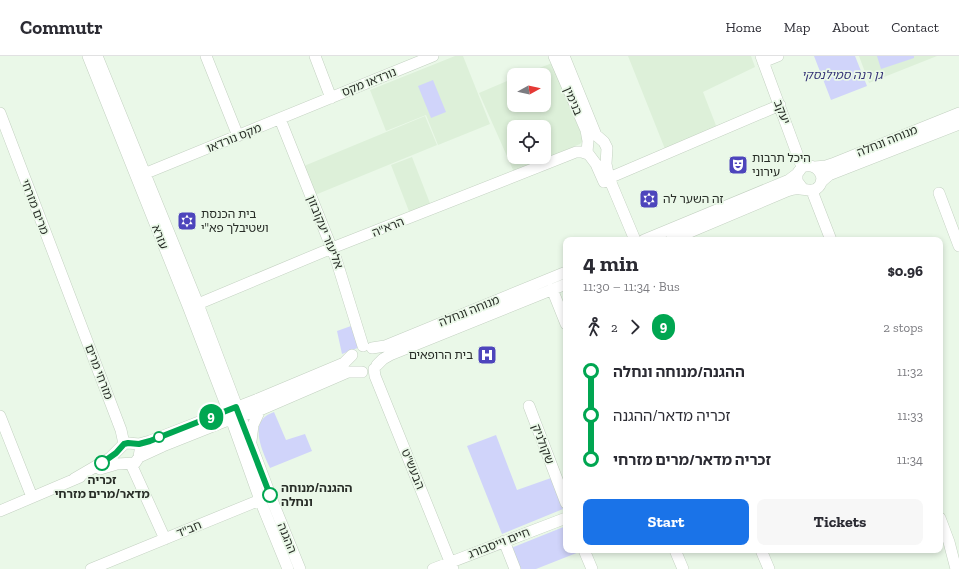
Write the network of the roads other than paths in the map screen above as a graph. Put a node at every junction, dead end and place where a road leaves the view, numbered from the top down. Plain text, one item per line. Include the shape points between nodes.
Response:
1 (88, 56) edge
2 (97, 56) edge
3 (206, 56) edge
4 (315, 56) edge
5 (431, 56) edge
6 (554, 56) edge
7 (564, 56) edge
8 (778, 56) edge
9 (762, 59) edge
10 (331, 98) junction
11 (780, 105) junction
12 (959, 112) edge
13 (0, 113) edge
14 (280, 119) junction
15 (959, 124) edge
16 (238, 136) junction
17 (602, 141) junction
18 (589, 153) junction
19 (606, 154) junction
20 (815, 167) junction
21 (800, 171) junction
22 (141, 176) junction
23 (609, 178) junction
24 (821, 182) junction
25 (807, 190) junction
26 (939, 193) dead end
27 (627, 237) edge
28 (634, 237) edge
29 (651, 237) edge
30 (678, 237) edge
31 (830, 237) edge
32 (959, 246) edge
33 (332, 248) junction
34 (563, 273) edge
35 (563, 285) edge
36 (552, 289) junction
37 (71, 300) joint
38 (193, 305) junction
39 (563, 316) edge
40 (367, 347) junction
41 (352, 355) junction
42 (375, 367) junction
43 (362, 372) junction
44 (223, 383) junction
45 (259, 405) junction
46 (529, 406) dead end
47 (234, 413) junction
48 (0, 416) edge
49 (210, 418) junction
50 (203, 430) junction
51 (239, 442) junction
52 (251, 444) junction
53 (125, 445) junction
54 (133, 461) junction
55 (74, 479) junction
56 (563, 495) edge
57 (32, 497) junction
58 (260, 500) junction
59 (0, 511) edge
60 (563, 519) edge
61 (943, 526) edge
62 (165, 539) junction
63 (504, 542) junction
64 (949, 542) junction
65 (585, 553) edge
66 (676, 553) edge
67 (762, 553) edge
68 (959, 554) edge
69 (452, 565) edge
70 (91, 569) edge
71 (288, 569) edge
72 (300, 569) edge
73 (433, 569) edge
74 (515, 569) edge
75 (592, 569) edge
76 (683, 569) edge
77 (769, 569) edge
78 (956, 569) edge

1 - 22 street, עזרא
2 - 22 street, עזרא
3 - 16 street
4 - 10 street
5 - 10 street, נורדאו מקס
6 - 18 street, בנימין via 586,130
7 - 17 street, בנימין via 596,135
8 - 9 street
9 - 11 street, יעקב
10 - 14 street, מקס נורדאו
11 - 21 street, יעקב
11 - 23 street
12 - 20 street, מנוחה ונחלה via 826,166
13 - 37 street, מרים מזרחי
14 - 16 street, מקס נורדאו
14 - 33 street, אליעזר יעקובזון
15 - 24 street, מנוחה ונחלה via 829,175
16 - 22 street, מקס נורדאו
17 - 18 street via 595,140 589,144
17 - 19 street via 606,145
18 - 19 street via 599,160
18 - 27 street, בנימין via 599,169
18 - 33 street, הרא"ה via 576,152
19 - 23 street
20 - 21 street
20 - 24 street via 821,175
21 - 25 street via 796,178 798,184
21 - 29 street via 789,180
22 - 38 street, עזרא
23 - 28 street
24 - 25 street via 817,188
25 - 30 street via 787,191
25 - 31 street
26 - 32 street
33 - 38 street, הרא"ה
33 - 40 street, אליעזר יעקובזון
34 - 40 street, מנוחה ונחלה via 385,346
35 - 36 street, מנוחה ונחלה
36 - 39 street
36 - 42 street, מנוחה ונחלה via 390,355
37 - 53 street, מזרחי מרים
38 - 44 street, עזרא
40 - 41 street via 356,349
40 - 42 street via 375,350 378,357
41 - 43 street via 355,368
41 - 45 street via 344,363
42 - 43 street
42 - 69 street, הבעש"ט via 374,376
43 - 45 street via 348,372
44 - 45 street
44 - 47 street, עזרא
44 - 49 street
45 - 47 street
45 - 52 street
46 - 56 street, שקולניק
47 - 49 street
47 - 50 street
47 - 51 street, ההגנה
47 - 52 street, ההגנה
48 - 57 street
49 - 53 street via 150,441
50 - 51 street via 218,429 229,433
50 - 54 street via 155,449
51 - 58 street, ההגנה
52 - 72 street, ההגנה
53 - 54 street via 120,456 124,462
53 - 54 street via 139,448
53 - 55 street via 110,458
54 - 55 street
54 - 62 street
55 - 57 street
57 - 59 street
58 - 62 street, חב"ד
58 - 71 street, ההגנה
60 - 63 street, חיים וייסבורג
61 - 64 street
62 - 70 street, חב"ד
63 - 69 street, חיים וייסבורג
63 - 74 street
64 - 68 street
64 - 78 street
65 - 75 street
66 - 76 street
67 - 77 street
69 - 73 street, חיים וייסבורג

